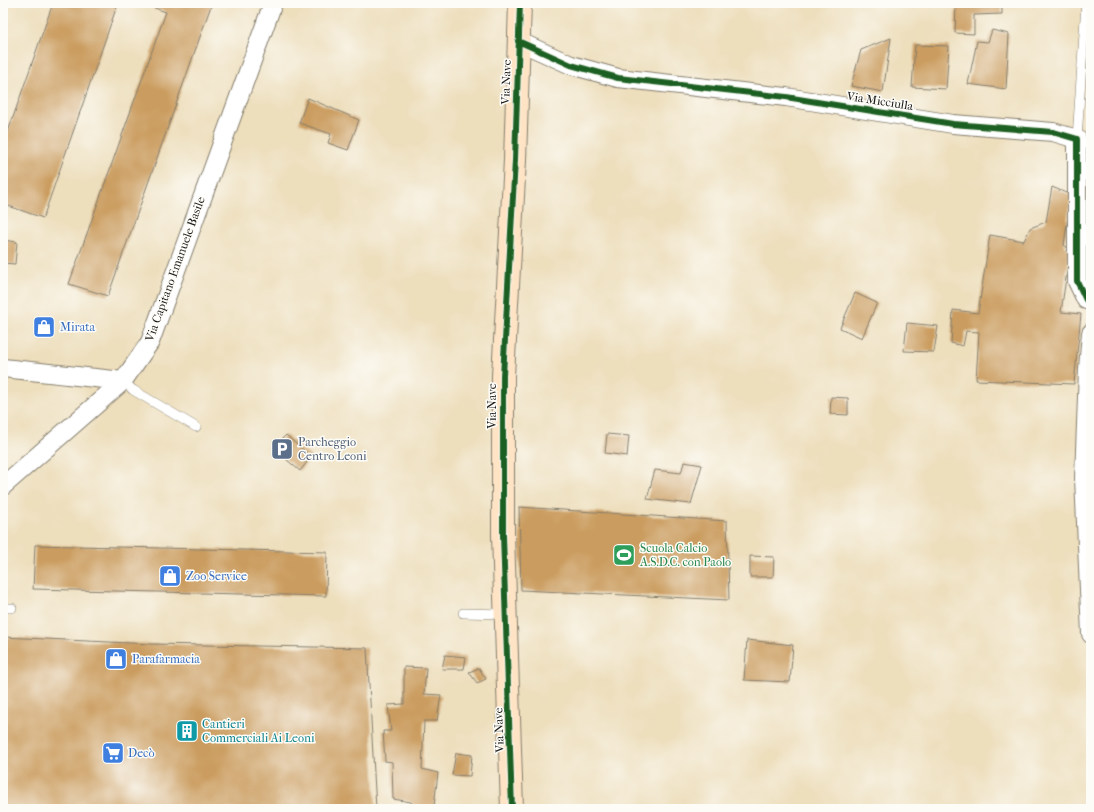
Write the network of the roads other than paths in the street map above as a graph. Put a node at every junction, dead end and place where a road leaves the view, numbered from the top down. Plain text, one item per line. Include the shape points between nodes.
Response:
1 (273, 3) edge
2 (520, 3) edge
3 (1086, 3) edge
4 (518, 41) junction
5 (1077, 139) junction
6 (1091, 301) edge
7 (1091, 333) edge
8 (3, 368) edge
9 (123, 381) junction
10 (196, 427) dead end
11 (3, 486) edge
12 (463, 613) dead end
13 (506, 614) junction
14 (1091, 634) edge
15 (512, 809) edge

1 - 9 street, Via Capitano Emanuele Basile via 150,342
2 - 4 street, Via Nave
3 - 5 lane
4 - 5 street, Via Micciulla via 571,65 618,78 786,97 953,124 1054,132
4 - 13 street, Via Nave via 515,160 502,376
5 - 6 street via 1077,281 1086,300
7 - 14 street via 1084,478
8 - 9 street
9 - 10 lane via 133,390
9 - 11 street, Via Capitano Emanuele Basile
12 - 13 lane
13 - 15 street, Via Nave

